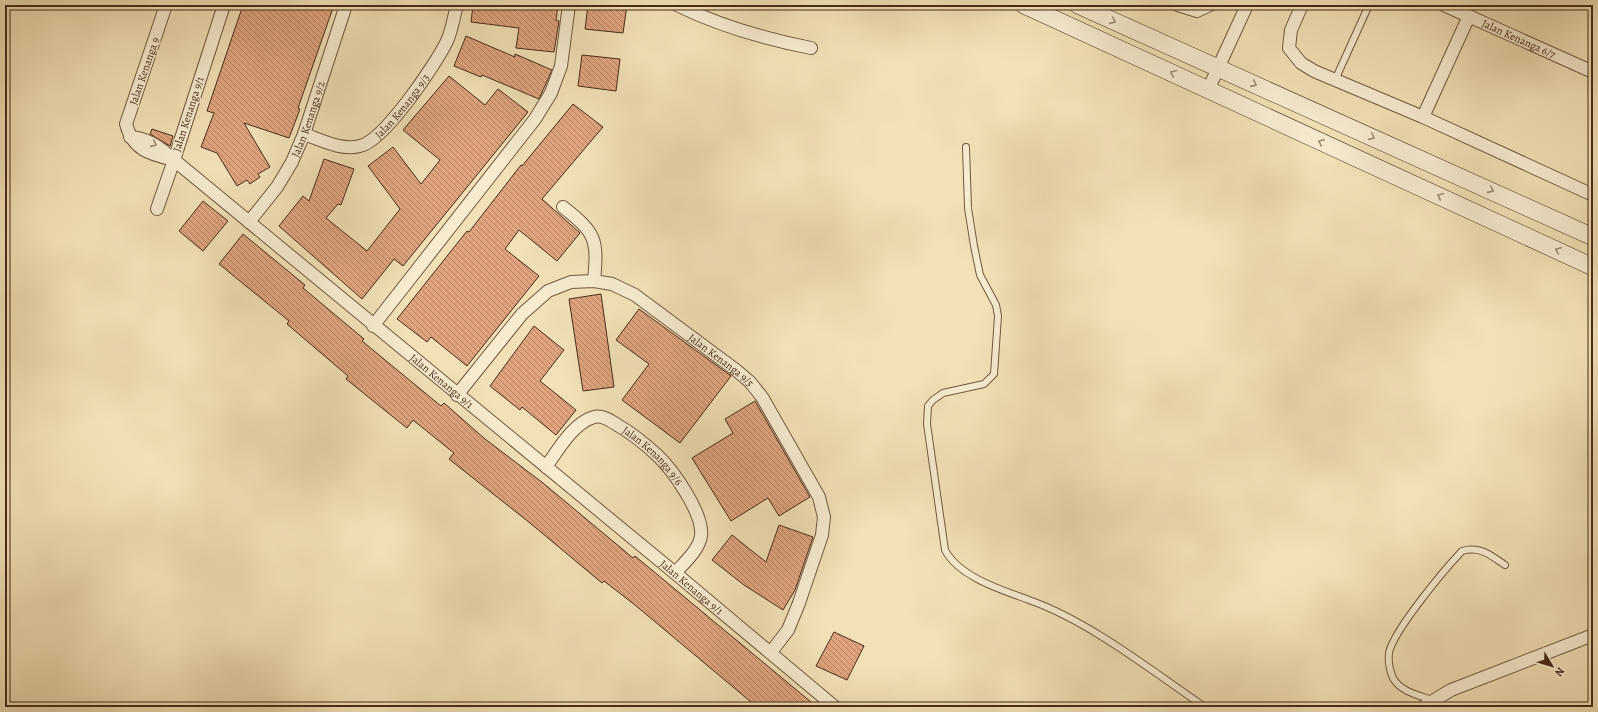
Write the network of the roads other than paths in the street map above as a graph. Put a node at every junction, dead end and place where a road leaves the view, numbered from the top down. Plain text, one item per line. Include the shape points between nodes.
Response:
1 (166, 5) edge
2 (224, 5) edge
3 (346, 5) edge
4 (457, 5) edge
5 (569, 5) edge
6 (677, 5) edge
7 (1024, 5) edge
8 (1078, 5) edge
9 (1178, 5) edge
10 (1210, 5) edge
11 (1247, 5) edge
12 (1302, 5) edge
13 (1369, 5) edge
14 (1444, 5) edge
15 (1590, 5) edge
16 (1593, 6) edge
17 (1469, 16) junction
18 (811, 48) dead end
19 (1218, 68) junction
20 (1593, 72) edge
21 (1335, 80) junction
22 (1208, 90) junction
23 (1423, 117) junction
24 (304, 134) junction
25 (966, 147) dead end
26 (174, 160) junction
27 (1593, 195) edge
28 (563, 206) dead end
29 (157, 209) dead end
30 (249, 222) junction
31 (1593, 237) edge
32 (1593, 266) edge
33 (594, 281) junction
34 (373, 326) junction
35 (457, 395) junction
36 (546, 467) junction
37 (1505, 565) dead end
38 (676, 573) junction
39 (1593, 635) edge
40 (770, 652) junction
41 (1428, 704) edge
42 (835, 707) edge
43 (1205, 707) edge

1 - 26 street, Jalan Kenanga 9 via 126,124 130,137 140,138 161,147
2 - 26 street, Jalan Kenanga 9/1
3 - 24 street, Jalan Kenanga 9/2
4 - 24 street, Jalan Kenanga 9/3 via 448,39 431,69 379,133 361,146 345,148
5 - 34 street via 561,66 551,93 535,118
6 - 18 street via 770,40
22 -> 7 street
8 -> 19 street
9 - 10 street via 1197,11
11 - 19 street
12 - 21 street via 1290,30 1289,48 1302,63
13 - 21 lane
14 - 17 street, Jalan Kenanga 6/7
15 - 16 lane
17 - 20 street, Jalan Kenanga 6/7
17 - 23 street
19 - 22 street
19 -> 31 street
21 - 23 street
32 -> 22 street
23 - 27 street
24 - 30 street, Jalan Kenanga 9/2 via 292,162 277,187
25 - 43 lane via 968,208 980,275 996,305 998,316 994,374 984,384 943,393 928,406 927,424 945,550 950,559 978,579 1005,592 1052,608 1100,636
26 - 29 street
26 - 30 street, Jalan Kenanga 9/1
28 - 33 street via 586,225 594,238 597,254
30 - 34 street, Jalan Kenanga 9/1
33 - 35 street, Jalan Kenanga 9/5 via 571,282 548,291 522,314
33 - 40 street, Jalan Kenanga 9/5 via 612,284 635,295 750,382 762,397 819,497 824,517 822,535 788,630
34 - 35 street, Jalan Kenanga 9/1
35 - 36 street, Jalan Kenanga 9/1
36 - 38 street, Jalan Kenanga 9/1
36 - 38 street, Jalan Kenanga 9/6 via 573,432 584,422 595,417 605,418 634,435 658,456 682,486 699,518 701,536 694,551
37 - 41 lane via 1487,553 1473,548 1462,551 1399,632 1389,653 1393,678 1408,692
38 - 40 street, Jalan Kenanga 9/1
39 - 41 street via 1451,690
40 - 42 street, Jalan Kenanga 9/1

